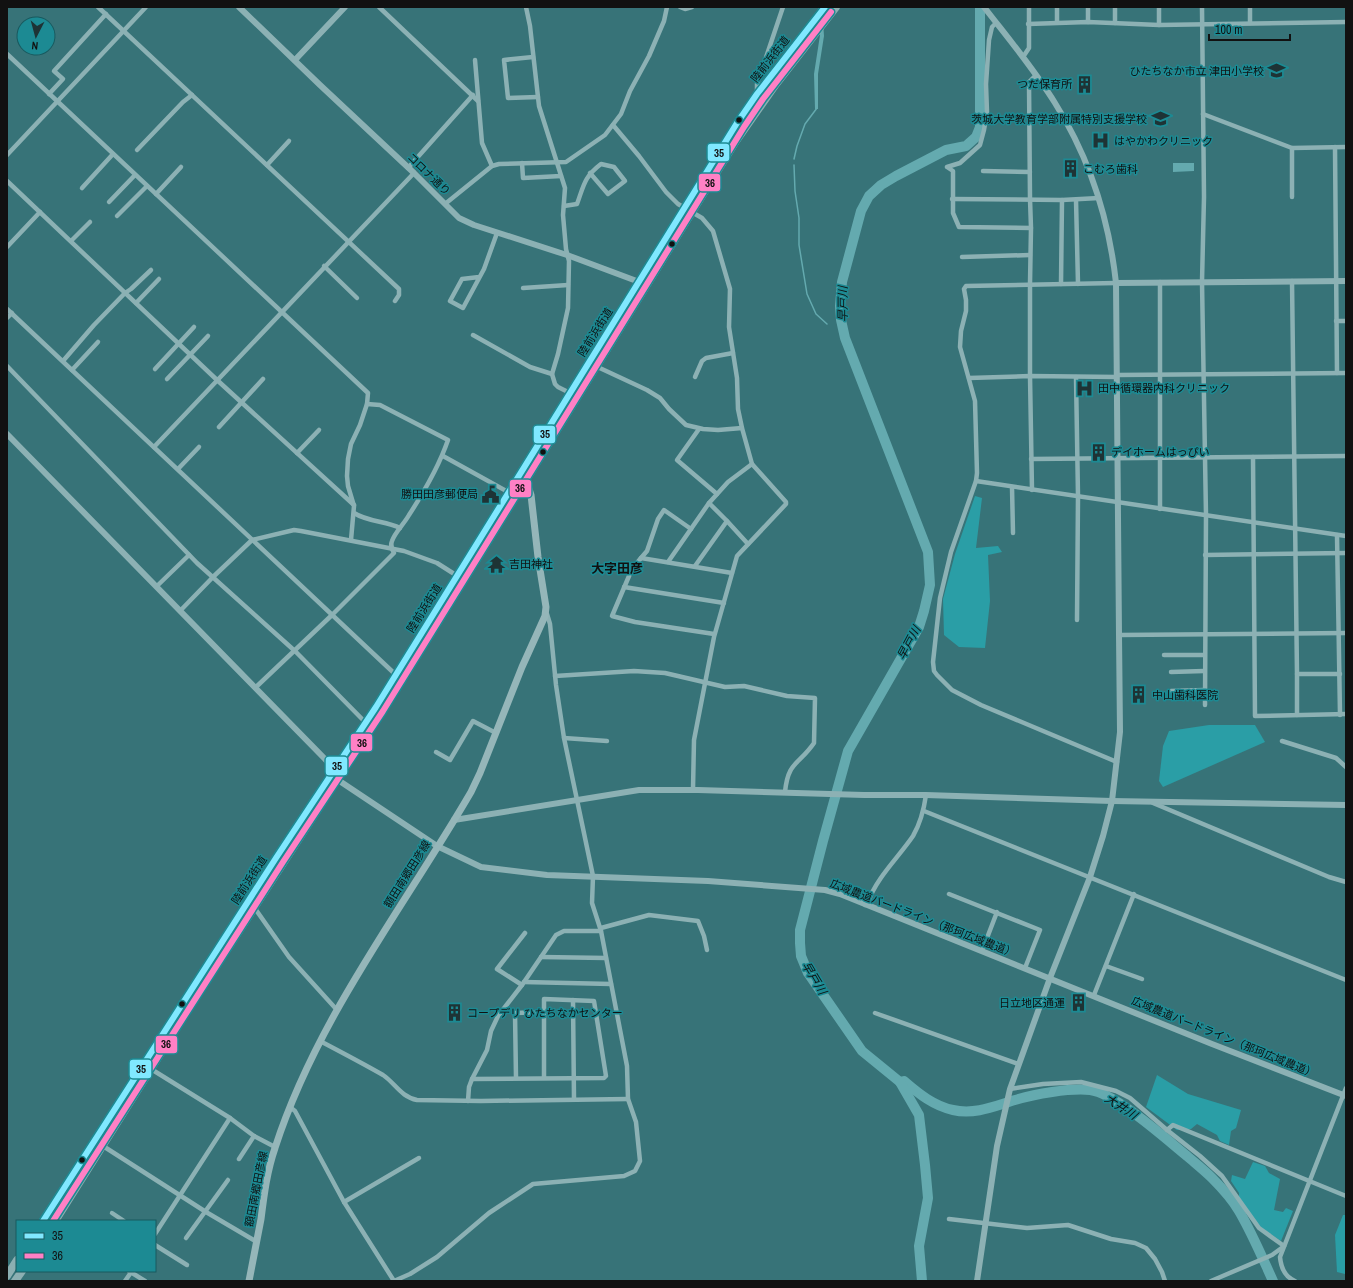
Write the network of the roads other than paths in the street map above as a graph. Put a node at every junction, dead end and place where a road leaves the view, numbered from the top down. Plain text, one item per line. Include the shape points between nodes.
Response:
1 (98, 7) edge
2 (146, 7) edge
3 (239, 7) edge
4 (345, 7) edge
5 (379, 7) edge
6 (526, 7) edge
7 (667, 7) edge
8 (680, 7) edge
9 (692, 7) edge
10 (784, 7) edge
11 (825, 7) edge
12 (836, 7) edge
13 (984, 7) edge
14 (1028, 7) edge
15 (1057, 7) edge
16 (1088, 7) edge
17 (1115, 7) edge
18 (1159, 7) edge
19 (1202, 7) edge
20 (1250, 7) edge
21 (106, 14) junction
22 (1057, 22) junction
23 (1088, 22) junction
24 (1346, 22) edge
25 (996, 23) junction
26 (1115, 23) junction
27 (1250, 23) junction
28 (1028, 24) junction
29 (1202, 24) junction
30 (1159, 25) junction
31 (124, 31) junction
32 (7, 54) edge
33 (533, 57) junction
34 (1023, 57) junction
35 (294, 60) junction
36 (475, 60) dead end
37 (1036, 75) junction
38 (49, 94) junction
39 (757, 94) junction
40 (192, 95) junction
41 (473, 95) junction
42 (538, 97) junction
43 (764, 99) junction
44 (478, 101) junction
45 (57, 102) junction
46 (1203, 114) junction
47 (613, 125) junction
48 (289, 141) dead end
49 (1335, 147) junction
50 (1346, 147) edge
51 (1292, 148) junction
52 (137, 150) dead end
53 (113, 154) junction
54 (7, 155) edge
55 (522, 163) junction
56 (557, 163) junction
57 (267, 165) junction
58 (181, 166) dead end
59 (492, 166) junction
60 (408, 168) junction
61 (983, 171) dead end
62 (1030, 172) junction
63 (414, 173) junction
64 (590, 173) junction
65 (136, 175) junction
66 (561, 176) junction
67 (7, 181) edge
68 (147, 186) junction
69 (82, 188) dead end
70 (156, 194) junction
71 (1292, 197) dead end
72 (952, 198) junction
73 (1099, 198) junction
74 (1030, 199) junction
75 (1062, 200) junction
76 (1076, 200) junction
77 (109, 202) dead end
78 (445, 204) junction
79 (564, 206) junction
80 (688, 209) junction
81 (40, 212) junction
82 (117, 216) dead end
83 (90, 222) dead end
84 (1031, 228) junction
85 (497, 233) junction
86 (71, 241) junction
87 (348, 241) junction
88 (7, 248) edge
89 (567, 255) junction
90 (1030, 255) junction
91 (962, 257) dead end
92 (324, 266) junction
93 (151, 270) dead end
94 (479, 277) junction
95 (159, 279) dead end
96 (639, 281) junction
97 (1292, 281) junction
98 (1336, 281) junction
99 (1346, 281) edge
100 (1160, 282) junction
101 (1202, 282) junction
102 (1116, 283) junction
103 (1030, 284) junction
104 (1061, 284) junction
105 (1078, 284) junction
106 (647, 285) junction
107 (568, 286) junction
108 (523, 288) dead end
109 (124, 293) junction
110 (357, 298) dead end
111 (396, 301) dead end
112 (136, 303) junction
113 (7, 309) edge
114 (281, 312) junction
115 (12, 314) junction
116 (7, 318) edge
117 (1336, 321) junction
118 (1346, 321) edge
119 (194, 327) dead end
120 (473, 335) dead end
121 (208, 336) dead end
122 (98, 342) dead end
123 (179, 344) junction
124 (733, 353) junction
125 (191, 355) junction
126 (64, 362) junction
127 (592, 365) junction
128 (7, 366) edge
129 (155, 369) dead end
130 (72, 370) junction
131 (1294, 373) junction
132 (1337, 373) junction
133 (1346, 373) edge
134 (552, 374) junction
135 (1204, 374) junction
136 (1160, 375) junction
137 (1030, 376) junction
138 (1117, 376) junction
139 (695, 377) dead end
140 (1076, 377) junction
141 (969, 378) junction
142 (167, 379) dead end
143 (217, 380) junction
144 (263, 380) dead end
145 (570, 393) junction
146 (243, 403) junction
147 (368, 404) junction
148 (219, 427) dead end
149 (742, 428) junction
150 (699, 429) junction
151 (319, 430) dead end
152 (7, 434) edge
153 (154, 447) junction
154 (199, 447) dead end
155 (297, 453) junction
156 (442, 456) junction
157 (1295, 456) junction
158 (1346, 456) edge
159 (1253, 457) junction
160 (1117, 458) junction
161 (1160, 458) junction
162 (1205, 458) junction
163 (1031, 459) junction
164 (1077, 459) junction
165 (752, 464) junction
166 (178, 469) junction
167 (517, 478) junction
168 (976, 481) junction
169 (525, 483) junction
170 (1012, 487) junction
171 (1032, 490) junction
172 (508, 493) junction
173 (717, 494) junction
174 (517, 496) junction
175 (1078, 496) junction
176 (1118, 502) junction
177 (709, 503) junction
178 (354, 506) junction
179 (1160, 509) junction
180 (354, 513) junction
181 (1206, 515) junction
182 (727, 521) junction
183 (1253, 522) junction
184 (400, 528) junction
185 (691, 529) junction
186 (1296, 529) junction
187 (1013, 533) dead end
188 (1337, 535) junction
189 (1346, 536) edge
190 (252, 540) junction
191 (351, 540) junction
192 (748, 544) junction
193 (391, 548) junction
194 (1337, 553) junction
195 (1346, 553) edge
196 (1254, 554) junction
197 (1296, 554) junction
198 (189, 555) junction
199 (1205, 555) junction
200 (640, 558) junction
201 (668, 562) junction
202 (695, 566) junction
203 (732, 573) junction
204 (213, 577) junction
205 (460, 578) junction
206 (157, 586) junction
207 (624, 587) junction
208 (724, 602) junction
209 (180, 611) junction
210 (546, 612) junction
211 (332, 615) junction
212 (1077, 620) dead end
213 (1339, 633) junction
214 (1346, 633) edge
215 (714, 634) junction
216 (1205, 634) junction
217 (1254, 634) junction
218 (1297, 634) junction
219 (1119, 635) junction
220 (294, 650) junction
221 (1164, 655) dead end
222 (1204, 655) junction
223 (1340, 662) junction
224 (1346, 662) edge
225 (1204, 671) junction
226 (1171, 672) dead end
227 (1298, 674) junction
228 (1340, 674) junction
229 (555, 676) junction
230 (399, 677) junction
231 (705, 682) junction
232 (256, 688) junction
233 (1171, 690) dead end
234 (1204, 690) junction
235 (1205, 705) dead end
236 (1346, 714) edge
237 (1297, 715) junction
238 (1340, 715) junction
239 (365, 722) junction
240 (496, 733) junction
241 (564, 738) junction
242 (607, 741) dead end
243 (1282, 741) dead end
244 (436, 752) dead end
245 (1117, 762) junction
246 (1346, 767) edge
247 (334, 769) junction
248 (338, 780) junction
249 (693, 790) junction
250 (786, 792) junction
251 (926, 795) junction
252 (577, 800) junction
253 (1112, 801) junction
254 (1147, 802) junction
255 (1346, 805) edge
256 (924, 811) junction
257 (454, 820) junction
258 (437, 846) junction
259 (593, 876) junction
260 (1090, 877) junction
261 (1346, 882) edge
262 (949, 894) dead end
263 (1134, 894) junction
264 (865, 905) junction
265 (254, 907) junction
266 (996, 912) junction
267 (601, 930) junction
268 (525, 933) dead end
269 (707, 950) dead end
270 (982, 951) junction
271 (541, 957) junction
272 (606, 958) junction
273 (1106, 966) junction
274 (1025, 968) junction
275 (1050, 978) junction
276 (1142, 979) dead end
277 (1346, 980) edge
278 (523, 984) junction
279 (611, 984) junction
280 (1094, 996) junction
281 (573, 1000) junction
282 (337, 1010) junction
283 (544, 1012) junction
284 (875, 1013) dead end
285 (320, 1041) junction
286 (1018, 1064) junction
287 (151, 1069) junction
288 (516, 1078) junction
289 (544, 1078) junction
290 (574, 1078) junction
291 (472, 1079) junction
292 (1346, 1088) edge
293 (1010, 1089) junction
294 (1345, 1096) edge
295 (574, 1099) junction
296 (628, 1099) junction
297 (468, 1101) junction
298 (290, 1107) junction
299 (230, 1118) junction
300 (1167, 1130) junction
301 (254, 1136) junction
302 (103, 1146) junction
303 (275, 1147) junction
304 (419, 1158) dead end
305 (239, 1159) dead end
306 (228, 1180) dead end
307 (1309, 1182) junction
308 (180, 1195) junction
309 (1346, 1196) edge
310 (344, 1202) junction
311 (206, 1212) junction
312 (112, 1213) dead end
313 (949, 1219) dead end
314 (44, 1220) edge
315 (56, 1220) edge
316 (122, 1220) edge
317 (985, 1223) junction
318 (156, 1232) edge
319 (186, 1238) dead end
320 (257, 1242) junction
321 (156, 1246) edge
322 (1284, 1246) junction
323 (16, 1262) edge
324 (187, 1265) dead end
325 (21, 1272) edge
326 (130, 1272) edge
327 (132, 1272) edge
328 (7, 1276) edge
329 (15, 1281) edge
330 (125, 1281) edge
331 (145, 1281) edge
332 (249, 1281) edge
333 (394, 1281) edge
334 (977, 1281) edge
335 (1165, 1281) edge
336 (1211, 1281) edge
337 (1295, 1281) edge

1 - 21 street
2 - 31 street
3 - 35 street, コロナ通り
4 - 35 street
5 - 41 street
6 - 33 street
7 - 47 street via 656,41 621,114
8 - 9 street
10 - 39 street via 757,84
11 - 39 highway, 陸前浜街道
12 - 43 highway, 陸前浜街道
13 - 25 street
14 - 28 street
15 - 22 street
16 - 23 street
17 - 26 street
18 - 30 street
19 - 29 street
20 - 27 street
21 - 31 street
21 - 38 street via 54,71 62,79
22 - 23 street
22 - 28 street
23 - 26 street
24 - 27 street
25 - 34 street
25 - 72 street via 992,27 989,40 984,130 980,144 960,163 947,167 953,171
26 - 30 street
27 - 29 street
28 - 34 street via 1029,48
29 - 30 street
29 - 46 street
31 - 40 street
31 - 45 street
32 - 38 street
33 - 42 street
33 - 42 street via 504,60 508,98
34 - 37 street
35 - 60 street, コロナ通り
36 - 44 street
37 - 62 street via 1029,82
37 - 73 street via 1055,102 1072,134
38 - 45 street
39 - 43 street
39 - 80 highway, 陸前浜街道
40 - 52 street
40 - 57 street
41 - 44 street
41 - 60 street
42 - 56 street
43 - 80 highway, 陸前浜街道
44 - 59 street via 482,143
45 - 53 street
45 - 54 street
46 - 51 street
46 - 101 street
47 - 56 street via 599,140 566,162
47 - 80 street via 666,192 678,204
48 - 57 street
49 - 50 street
49 - 51 street
49 - 98 street
51 - 71 street
53 - 65 street
53 - 69 street
55 - 56 street
55 - 59 street
55 - 66 street via 523,178
56 - 66 street
57 - 87 street
58 - 70 street
59 - 78 street
60 - 63 street, コロナ通り
61 - 62 street
62 - 74 street
63 - 78 street, コロナ通り
63 - 87 street
64 - 64 street via 608,194 625,180 614,167 601,164
64 - 79 street via 577,204
65 - 68 street
65 - 77 street
66 - 79 street via 565,188
67 - 81 street
68 - 70 street
68 - 82 street
70 - 114 street
72 - 74 street
72 - 84 street via 953,213 958,227
73 - 76 street
73 - 102 street via 1106,222
74 - 75 street
74 - 84 street
75 - 76 street
75 - 104 street
76 - 105 street
78 - 85 street, コロナ通り via 459,218
79 - 89 street
80 - 96 highway, 陸前浜街道
80 - 106 highway, 陸前浜街道
80 - 124 street via 707,222 716,239 730,289 729,327
81 - 86 street
81 - 88 street
83 - 86 street
84 - 90 street
85 - 89 street, コロナ通り
85 - 94 street
86 - 109 street
87 - 92 street
87 - 111 street via 399,289
89 - 96 street, コロナ通り
89 - 107 street
90 - 91 street
90 - 103 street
92 - 110 street
92 - 114 street
93 - 109 street
94 - 94 street via 462,308 450,301 462,279
95 - 112 street
96 - 106 street, コロナ通り
96 - 127 highway, 陸前浜街道
97 - 98 street
97 - 101 street
97 - 131 street
98 - 99 street
98 - 117 street
100 - 101 street
100 - 102 street
100 - 136 street
101 - 135 street
102 - 105 street
102 - 138 street
103 - 104 street
103 - 137 street
103 - 141 street via 966,286 964,289 966,312 960,347
104 - 105 street
106 - 127 highway, 陸前浜街道
107 - 108 street
107 - 134 street via 568,308
109 - 112 street
109 - 126 street
112 - 123 street
113 - 115 street
114 - 143 street
114 - 147 street via 368,393
115 - 116 street
115 - 126 street
117 - 118 street
117 - 132 street
119 - 123 street
120 - 134 street via 530,367
121 - 125 street
122 - 130 street
123 - 125 street
123 - 129 street
124 - 139 street via 706,358
124 - 149 street
125 - 142 street
125 - 143 street
126 - 130 street
127 - 145 highway, 陸前浜街道
127 - 150 street via 647,390 660,398 686,426
127 - 169 highway, 陸前浜街道
128 - 198 street
130 - 153 street
131 - 132 street
131 - 135 street
131 - 157 street
132 - 133 street
134 - 145 street via 555,384
135 - 136 street
135 - 162 street
136 - 138 street
136 - 161 street
137 - 140 street
137 - 141 street
137 - 163 street
138 - 140 street
138 - 160 street
140 - 164 street
141 - 168 street via 975,401
143 - 146 street
143 - 153 street
144 - 146 street
145 - 167 highway, 陸前浜街道
146 - 148 street
146 - 155 street
147 - 156 street via 380,404 448,440
147 - 178 street via 351,444 348,459 348,486
149 - 150 street
149 - 165 street
150 - 173 street via 676,460
151 - 155 street
152 - 206 street
153 - 166 street
154 - 166 street
155 - 178 street
156 - 172 street
156 - 184 street
157 - 158 street
157 - 159 street
157 - 186 street
159 - 162 street
159 - 183 street
160 - 161 street
160 - 164 street
160 - 176 street
161 - 162 street
161 - 179 street
162 - 181 street
163 - 164 street
163 - 171 street
164 - 175 street
165 - 173 street
165 - 192 street via 786,504
166 - 190 street
167 - 169 main road
167 - 172 highway, 陸前浜街道
168 - 170 street
168 - 245 street via 951,552 940,598 934,671 952,690 975,702
169 - 174 highway, 陸前浜街道
169 - 210 main road, 額田南郷田彦線 via 531,495
170 - 171 street
170 - 187 street
171 - 175 street
172 - 174 street
172 - 205 highway, 陸前浜街道
173 - 177 street
174 - 205 highway, 陸前浜街道
175 - 176 street
175 - 212 street
176 - 179 street
176 - 219 street
177 - 182 street
177 - 185 street
178 - 180 street
179 - 181 street
180 - 184 street
180 - 191 street
181 - 183 street
181 - 199 street
182 - 192 street
182 - 202 street
183 - 186 street
183 - 196 street
184 - 193 street via 393,538
185 - 200 street via 664,510 658,519 647,551
185 - 201 street
186 - 188 street
186 - 197 street
188 - 189 street
188 - 194 street
190 - 191 street via 294,530
190 - 204 street
190 - 211 street
191 - 193 street
192 - 203 street via 737,556
193 - 205 street via 437,563
193 - 211 street via 394,553
194 - 195 street
194 - 197 street
194 - 213 street
196 - 197 street
196 - 199 street
196 - 217 street
197 - 218 street
198 - 204 street
198 - 206 street
199 - 216 street
200 - 201 street
200 - 207 street
201 - 202 street
202 - 203 street
203 - 208 street
204 - 209 street
204 - 220 street
205 - 230 highway, 陸前浜街道
206 - 209 street
207 - 208 street
207 - 215 street via 612,616
208 - 215 street
209 - 232 street
210 - 229 street via 550,624
210 - 240 main road, 額田南郷田彦線
211 - 220 street
211 - 230 street
213 - 214 street
213 - 218 street
213 - 223 street
215 - 231 street
216 - 217 street
216 - 219 street
216 - 222 street
217 - 218 street
217 - 237 street via 1255,716
218 - 227 street
219 - 245 street via 1120,732
220 - 232 street
220 - 239 street
221 - 222 street
222 - 225 street
223 - 224 street
223 - 228 street
225 - 226 street
225 - 234 street
227 - 228 street
227 - 237 street
228 - 238 street
229 - 231 street via 634,671
229 - 241 street
230 - 239 highway, 陸前浜街道
230 - 248 highway, 陸前浜街道
231 - 249 street via 694,740
231 - 250 street via 725,687 744,686 787,696 815,698 814,743 791,768
232 - 247 street
233 - 234 street
234 - 235 street
236 - 238 street
237 - 238 street
239 - 247 highway, 陸前浜街道
240 - 244 street via 473,722 450,760
240 - 257 main road, 額田南郷田彦線 via 480,773
241 - 242 street
241 - 252 street
243 - 246 street via 1336,758
245 - 253 street
247 - 248 street
247 - 314 highway, 陸前浜街道
248 - 258 street, 広域農道バードライン（那珂広域農道）
248 - 265 highway, 陸前浜街道
249 - 250 street
249 - 252 street via 638,790
250 - 251 street
251 - 253 street
251 - 256 street
252 - 257 street
252 - 259 street
253 - 254 street
253 - 260 street
254 - 255 street
254 - 261 street
256 - 260 street
256 - 264 street via 914,835 883,875
257 - 258 main road, 額田南郷田彦線
258 - 259 street, 広域農道バードライン（那珂広域農道） via 486,868 547,875
258 - 282 main road, 額田南郷田彦線
259 - 264 street, 広域農道バードライン（那珂広域農道） via 825,890
259 - 267 street via 592,903
260 - 263 street
260 - 275 street
262 - 266 street
263 - 273 street
263 - 277 street
264 - 270 street, 広域農道バードライン（那珂広域農道）
265 - 282 street via 289,957
265 - 287 highway, 陸前浜街道
266 - 270 street
266 - 274 street via 1040,930
267 - 269 street via 649,915 698,921
267 - 271 street via 564,931 556,935
267 - 272 street
268 - 278 street via 498,969
270 - 274 street, 広域農道バードライン（那珂広域農道）
271 - 272 street
271 - 278 street
272 - 279 street
273 - 276 street
273 - 280 street
274 - 275 street, 広域農道バードライン（那珂広域農道）
275 - 280 street, 広域農道バードライン（那珂広域農道）
275 - 286 street
278 - 279 street
278 - 291 street via 498,1016 490,1031 487,1050
279 - 296 street via 627,1066
280 - 294 street, 広域農道バードライン（那珂広域農道）
281 - 283 street via 544,999
281 - 290 street
281 - 290 street via 594,1001 606,1076
282 - 285 main road, 額田南郷田彦線
283 - 288 street via 515,1013
283 - 289 street
284 - 286 street
285 - 297 street via 384,1075 411,1099
285 - 298 main road, 額田南郷田彦線
286 - 293 street
287 - 299 street
287 - 302 highway, 陸前浜街道
288 - 289 street
288 - 291 street
289 - 290 street
290 - 295 street
291 - 297 street
292 - 294 street
293 - 300 street via 1081,1082 1099,1086 1130,1098
293 - 317 street via 996,1146
294 - 307 street
295 - 296 street
295 - 297 street
296 - 333 street via 636,1122 640,1161 634,1171 624,1176 533,1184 489,1213 437,1257
298 - 303 main road, 額田南郷田彦線
298 - 310 street via 295,1111
299 - 301 street
299 - 308 street
300 - 307 street via 1173,1125
300 - 322 street via 1222,1176 1258,1228
301 - 303 street
301 - 305 street
302 - 308 street
302 - 315 highway, 陸前浜街道
303 - 320 main road, 額田南郷田彦線 via 268,1170
304 - 310 street
306 - 311 street
307 - 309 street
307 - 322 street
308 - 311 street
308 - 318 street
310 - 333 street
311 - 319 street
311 - 320 street
312 - 316 street
313 - 317 street
317 - 334 street
317 - 335 street via 1027,1228 1068,1225 1111,1239 1135,1243 1146,1248 1155,1259
320 - 332 main road, 額田南郷田彦線
321 - 324 street
322 - 336 street via 1256,1263
322 - 337 street via 1280,1257 1281,1265 1286,1274
323 - 328 highway
325 - 329 highway
326 - 330 street
327 - 331 street

